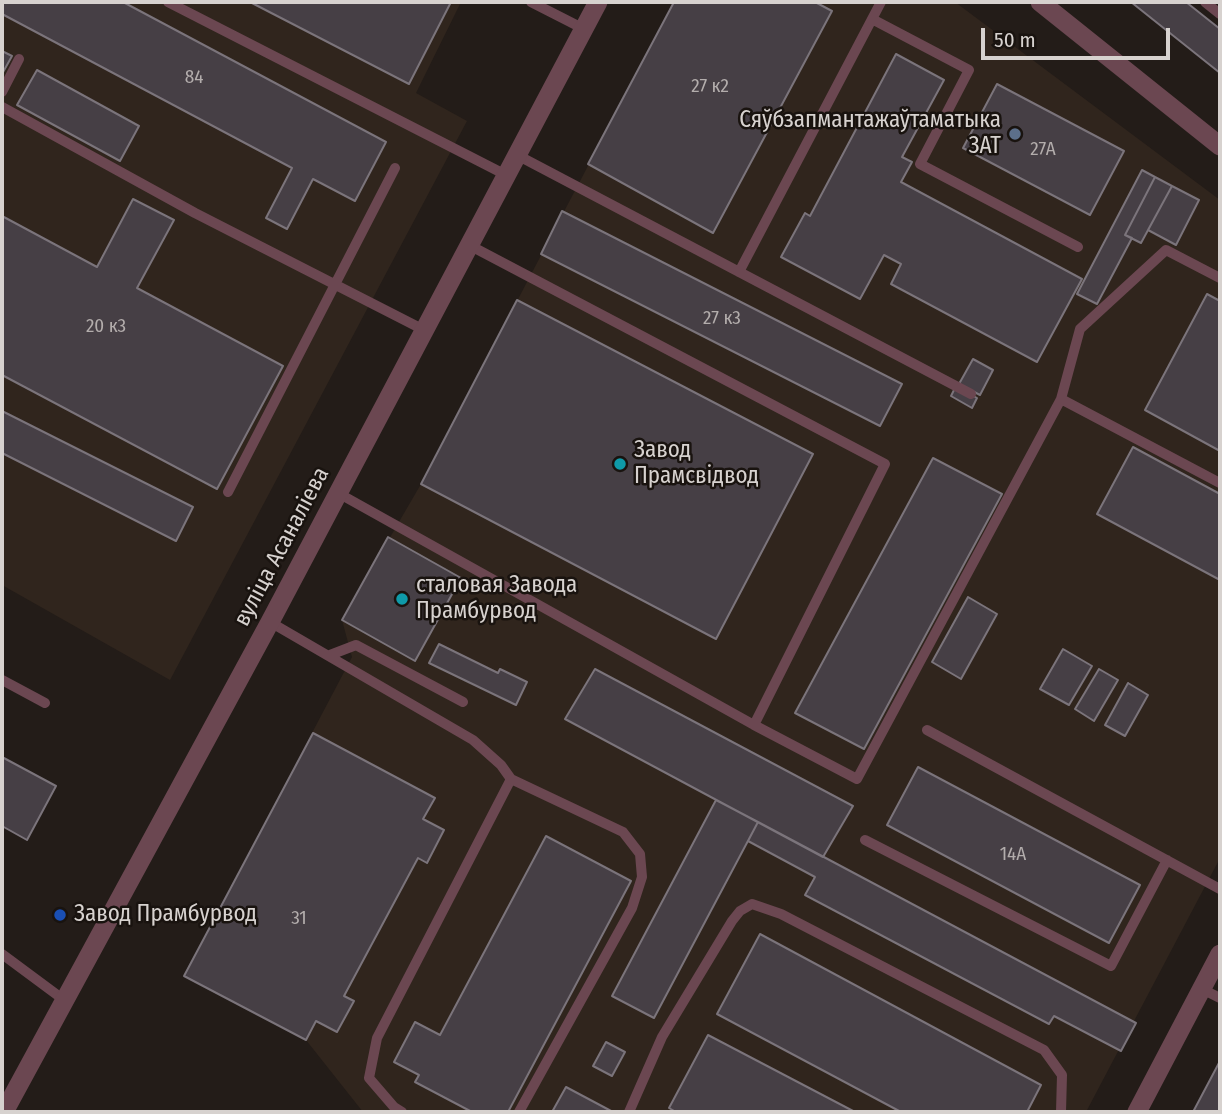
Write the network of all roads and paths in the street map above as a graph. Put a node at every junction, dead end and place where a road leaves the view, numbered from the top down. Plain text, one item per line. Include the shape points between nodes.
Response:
1 (168, 2) edge
2 (531, 2) edge
3 (598, 2) edge
4 (881, 2) edge
5 (1040, 2) edge
6 (1205, 2) edge
7 (1220, 14) edge
8 (872, 19) junction
9 (584, 29) junction
10 (19, 59) dead end
11 (2, 92) edge
12 (2, 107) edge
13 (1220, 146) edge
14 (517, 155) junction
15 (395, 168) dead end
16 (506, 175) junction
17 (469, 245) junction
18 (1078, 247) dead end
19 (739, 272) junction
20 (1220, 278) edge
21 (335, 285) junction
22 (424, 330) junction
23 (971, 394) dead end
24 (1061, 400) junction
25 (1220, 483) edge
26 (228, 492) dead end
27 (338, 493) junction
28 (270, 622) junction
29 (330, 655) junction
30 (2, 680) edge
31 (463, 702) dead end
32 (45, 704) dead end
33 (754, 725) junction
34 (927, 730) dead end
35 (511, 779) junction
36 (865, 840) dead end
37 (1167, 860) junction
38 (1220, 889) edge
39 (2, 954) edge
40 (1220, 954) edge
41 (1202, 989) junction
42 (1220, 998) edge
43 (64, 1000) junction
44 (4, 1112) edge
45 (402, 1112) edge
46 (519, 1112) edge
47 (629, 1112) edge
48 (1061, 1112) edge
49 (1137, 1112) edge

1 - 16 lane
2 - 9 lane
3 - 9 street, вуліца Асаналіева
4 - 8 lane
5 - 13 street
6 - 7 lane
8 - 18 lane via 969,70 920,164
8 - 19 lane
9 - 14 street, вуліца Асаналіева
10 - 11 lane
12 - 21 lane
14 - 16 street, вуліца Асаналіева
14 - 19 lane
15 - 21 lane
16 - 17 street, вуліца Асаналіева
17 - 22 street, вуліца Асаналіева
17 - 33 lane via 885,464
19 - 23 lane
20 - 24 lane via 1166,250 1080,329
21 - 22 lane
21 - 26 lane
22 - 27 street, вуліца Асаналіева
24 - 25 lane
24 - 33 lane via 857,779
27 - 28 street, вуліца Асаналіева
27 - 33 lane
28 - 29 lane
28 - 43 street, вуліца Асаналіева
29 - 31 lane via 356,645
29 - 35 lane via 473,740
30 - 32 lane
34 - 37 lane
35 - 45 lane via 377,1038 369,1078
35 - 46 lane via 623,832 640,854 642,877 632,908
36 - 37 lane via 1111,966
37 - 38 lane
39 - 43 lane
40 - 41 street
41 - 42 lane
41 - 49 street
43 - 44 street, вуліца Асаналіева
47 - 48 lane via 662,1037 732,921 752,904 781,914 1044,1050 1062,1075

